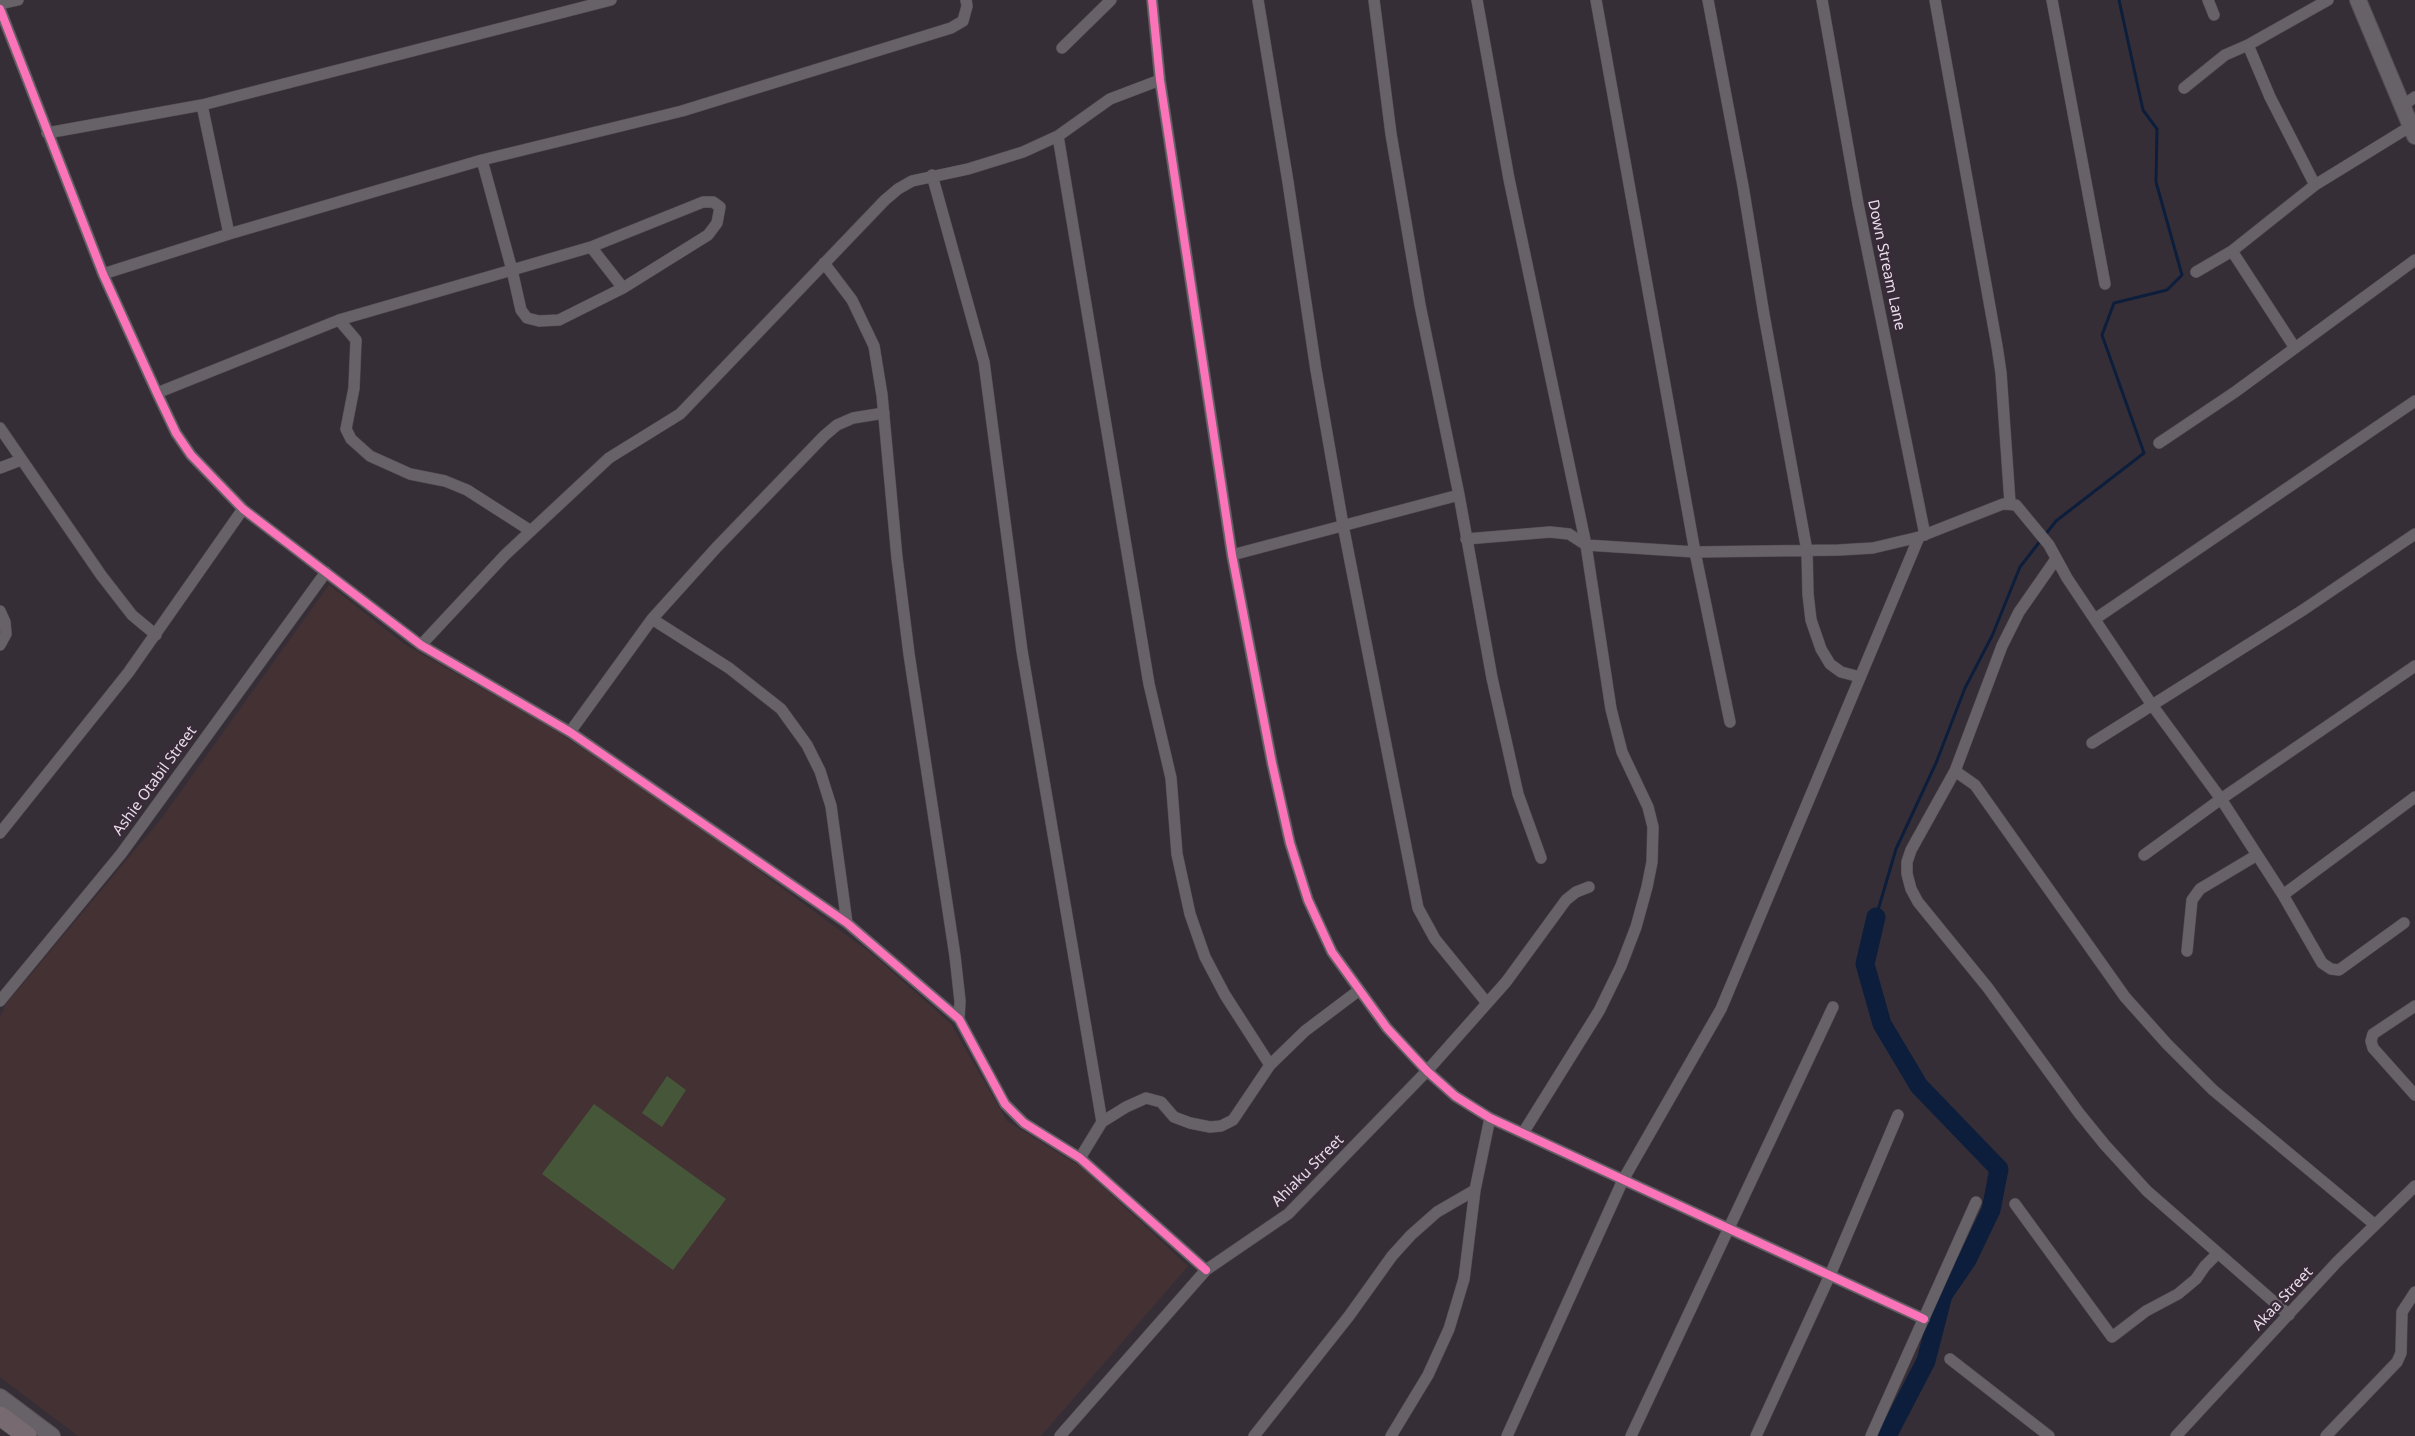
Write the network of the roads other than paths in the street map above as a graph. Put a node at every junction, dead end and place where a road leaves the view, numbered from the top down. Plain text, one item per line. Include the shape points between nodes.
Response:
1 (18, 0) edge
2 (611, 0) edge
3 (966, 0) edge
4 (1111, 0) edge
5 (1152, 0) edge
6 (1258, 0) edge
7 (1374, 0) edge
8 (1477, 0) edge
9 (1596, 0) edge
10 (1708, 0) edge
11 (1822, 0) edge
12 (1935, 0) edge
13 (2052, 0) edge
14 (2208, 0) edge
15 (2328, 0) edge
16 (2358, 0) edge
17 (0, 4) edge
18 (0, 9) edge
19 (2214, 15) dead end
20 (2248, 46) junction
21 (1062, 48) dead end
22 (1160, 80) junction
23 (2184, 88) dead end
24 (2408, 101) edge
25 (202, 105) junction
26 (2413, 131) edge
27 (47, 133) junction
28 (1058, 136) junction
29 (482, 160) junction
30 (932, 176) junction
31 (2315, 185) junction
32 (229, 234) junction
33 (591, 247) junction
34 (2232, 251) junction
35 (2415, 260) edge
36 (824, 263) junction
37 (512, 270) junction
38 (2196, 272) dead end
39 (103, 274) junction
40 (2105, 284) dead end
41 (623, 288) junction
42 (339, 320) junction
43 (2295, 348) junction
44 (156, 392) junction
45 (2415, 401) edge
46 (884, 413) junction
47 (0, 428) edge
48 (2160, 442) dead end
49 (21, 460) junction
50 (0, 468) edge
51 (1459, 495) junction
52 (2010, 503) junction
53 (243, 509) junction
54 (1343, 525) junction
55 (531, 531) junction
56 (2415, 534) edge
57 (1922, 536) junction
58 (1466, 539) junction
59 (1586, 545) junction
60 (1807, 551) junction
61 (1695, 552) junction
62 (1232, 555) junction
63 (2056, 559) junction
64 (326, 572) junction
65 (0, 611) edge
66 (652, 619) junction
67 (2094, 619) junction
68 (156, 635) junction
69 (0, 645) edge
70 (421, 645) junction
71 (2415, 666) edge
72 (1860, 677) junction
73 (2152, 705) junction
74 (1730, 722) dead end
75 (570, 732) junction
76 (2092, 743) dead end
77 (1955, 771) junction
78 (2415, 797) edge
79 (2221, 799) junction
80 (0, 833) edge
81 (2144, 855) dead end
82 (2257, 855) junction
83 (1541, 858) dead end
84 (1588, 887) dead end
85 (2283, 896) junction
86 (847, 923) junction
87 (2404, 923) dead end
88 (2187, 951) dead end
89 (1358, 991) junction
90 (0, 1001) edge
91 (1487, 1003) junction
92 (2415, 1006) edge
93 (1833, 1007) dead end
94 (959, 1019) junction
95 (1270, 1065) junction
96 (1427, 1071) junction
97 (2415, 1095) edge
98 (1898, 1116) dead end
99 (1490, 1118) junction
100 (1102, 1122) junction
101 (1523, 1133) junction
102 (1080, 1158) junction
103 (1623, 1180) junction
104 (2415, 1186) edge
105 (1475, 1190) junction
106 (1976, 1202) dead end
107 (2015, 1204) dead end
108 (2374, 1224) junction
109 (1730, 1228) junction
110 (2218, 1253) junction
111 (1206, 1270) junction
112 (1830, 1274) junction
113 (2415, 1292) edge
114 (2289, 1315) junction
115 (1924, 1320) junction
116 (1950, 1359) dead end
117 (4, 1410) edge
118 (2047, 1434) edge
119 (27, 1436) edge
120 (52, 1436) edge
121 (1060, 1436) edge
122 (1254, 1436) edge
123 (1391, 1436) edge
124 (1507, 1436) edge
125 (1631, 1436) edge
126 (1756, 1436) edge
127 (1871, 1436) edge
128 (2176, 1436) edge
129 (2326, 1436) edge

1 - 17 street
2 - 25 street
3 - 29 street via 963,21 951,28 682,111
4 - 21 street
5 - 22 street
6 - 54 street
7 - 51 street via 1391,134 1420,305
8 - 59 street via 1509,179
9 - 61 street
10 - 60 street
11 - 57 street, Down Stream Lane
12 - 52 street via 1999,355
13 - 40 street
14 - 19 street
15 - 20 street
16 - 24 main road
18 - 27 street
20 - 23 street via 2225,55
20 - 31 street
22 - 28 street via 1110,99
22 - 62 street
24 - 26 main road
25 - 27 street
25 - 32 street
26 - 31 street
27 - 39 street
28 - 30 street via 998,160
28 - 95 street via 1149,684 1171,778 1177,854 1190,914 1205,957 1225,995
29 - 32 street
29 - 37 street
30 - 36 street via 912,181 885,200
30 - 100 street via 984,362 1022,651
31 - 34 street
32 - 39 street
33 - 37 street
33 - 41 street
33 - 41 street via 703,202 713,202 720,207 717,223 708,235
34 - 38 street
34 - 43 street
35 - 43 street
36 - 46 street via 852,300 874,346
36 - 55 street via 680,414 609,458
37 - 41 street via 521,310 527,318 539,321 559,320
37 - 42 street
39 - 44 street
42 - 44 street
42 - 55 street via 356,340 354,388 346,429 351,439 370,456 410,474 467,490
43 - 48 street
44 - 53 street via 191,455
45 - 67 street
46 - 66 street via 853,418 824,436
46 - 94 street via 908,654 955,956
47 - 49 street
49 - 50 street
49 - 68 street via 101,575 132,615
51 - 54 street
51 - 58 street
52 - 57 street
52 - 63 street via 2016,505 2036,528
53 - 64 street
53 - 68 street
54 - 62 street
54 - 91 street via 1418,908 1435,939
55 - 70 street via 504,555
56 - 73 street via 2303,610
57 - 60 street via 1873,548
57 - 72 street
58 - 59 street via 1550,532 1569,534
58 - 83 street via 1518,794
59 - 61 street
59 - 101 street via 1611,709 1622,752 1653,828 1652,862 1636,927 1621,966 1599,1011
60 - 61 street
60 - 72 street via 1811,620 1821,649 1830,664 1841,672
61 - 74 street
62 - 89 street via 1290,843 1308,900 1324,935
63 - 67 street
63 - 77 street via 2019,612 2006,638
64 - 70 street
64 - 90 street, Ashie Otabil Street via 121,854
65 - 69 street via 6,634
66 - 75 street
66 - 86 street via 758,690 781,709 807,745 820,771 831,806
67 - 73 street
68 - 80 street
70 - 75 street
71 - 79 street
72 - 103 street via 1721,1008
73 - 76 street
73 - 79 street
75 - 86 street
77 - 108 street via 1975,785 2125,997 2167,1044 2213,1090
77 - 110 street via 1911,850 1907,874 1914,896 1988,988 2105,1145 2147,1191
78 - 85 street
79 - 81 street
79 - 82 street
82 - 85 street
82 - 88 street via 2200,888 2192,900
84 - 91 street, Ahiaku Street via 1566,900 1526,957
85 - 87 street via 2322,963 2335,970
86 - 94 street
89 - 95 street via 1305,1031
89 - 96 street
91 - 96 street, Ahiaku Street
92 - 97 street via 2373,1034 2371,1041 2373,1048
93 - 109 street
94 - 102 street via 1005,1104 1024,1123
95 - 100 street via 1232,1120 1221,1126 1182,1120 1174,1117 1161,1102 1146,1098
96 - 99 street via 1455,1096
96 - 111 street, Ahiaku Street via 1288,1214
98 - 112 street
99 - 101 street
99 - 105 street
100 - 102 street
101 - 103 street
102 - 111 street
103 - 109 street
103 - 124 street
104 - 108 street, Akaa Street
105 - 122 street via 1437,1212 1392,1256
105 - 123 street via 1464,1279 1450,1329 1428,1375
106 - 115 street
107 - 110 street via 2112,1338 2196,1280
108 - 114 street, Akaa Street
109 - 112 street
109 - 125 street
110 - 114 street
111 - 121 street, Ahiaku Street
112 - 115 street
112 - 126 street
113 - 129 street via 2402,1312 2401,1354 2397,1362
114 - 128 street, Akaa Street
115 - 127 street
116 - 118 street
117 - 119 main road
117 - 120 main road

